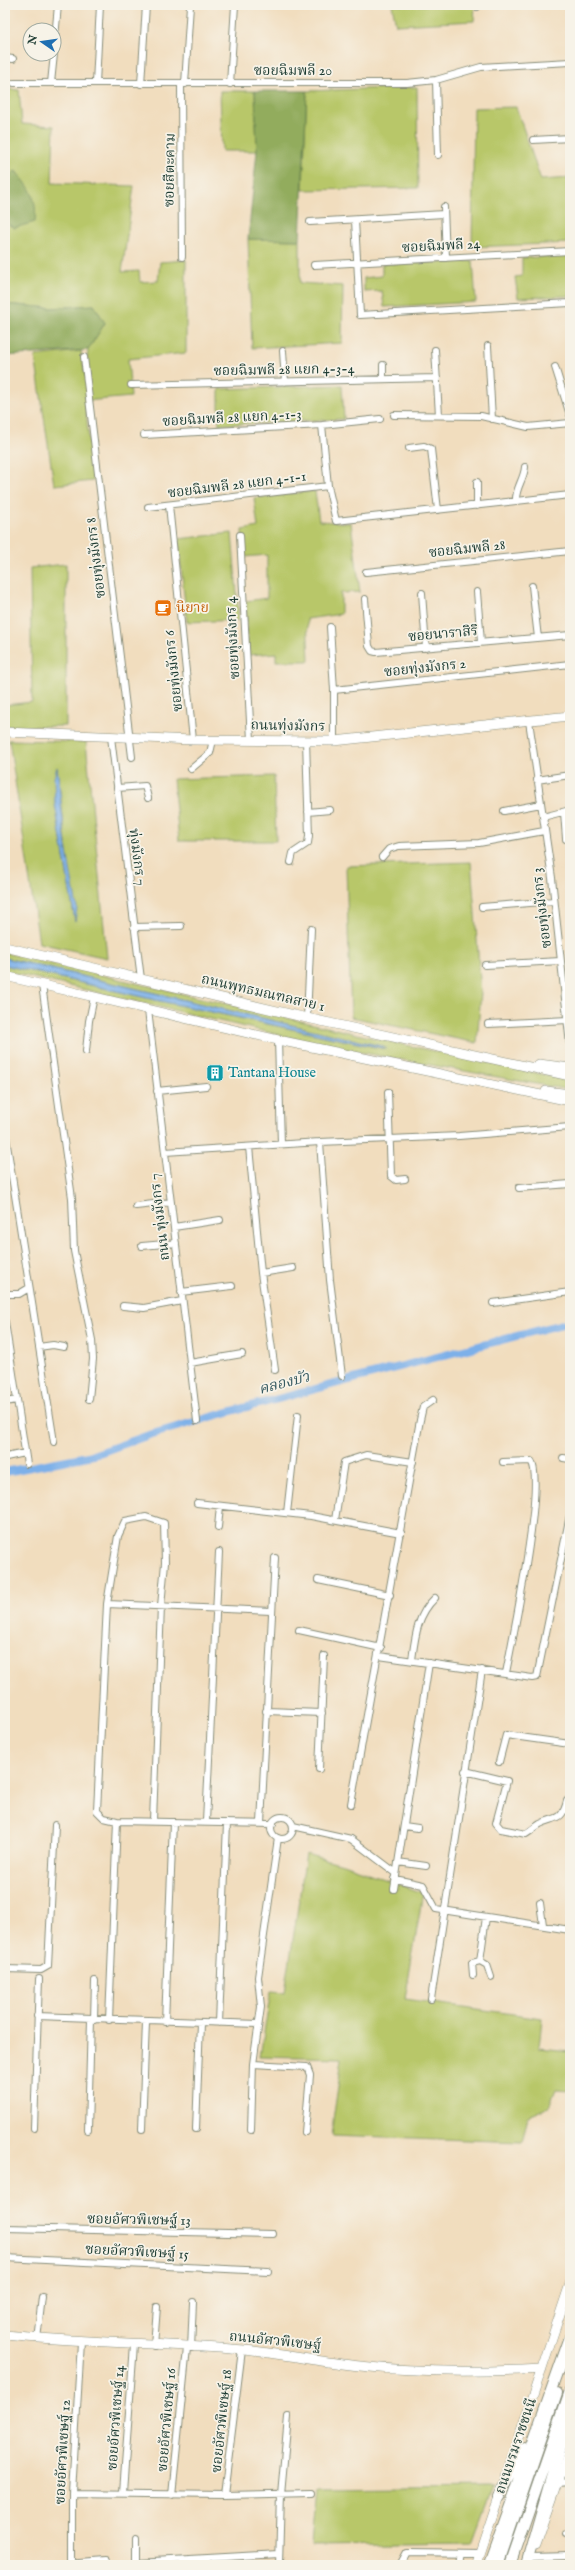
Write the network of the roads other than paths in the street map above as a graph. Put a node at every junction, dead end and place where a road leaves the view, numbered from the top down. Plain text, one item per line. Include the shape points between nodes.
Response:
1 (58, 5) edge
2 (100, 5) edge
3 (146, 5) edge
4 (190, 5) edge
5 (235, 5) edge
6 (56, 22) edge
7 (5, 58) edge
8 (13, 59) dead end
9 (53, 62) edge
10 (570, 62) edge
11 (436, 80) junction
12 (51, 83) junction
13 (14, 84) dead end
14 (96, 84) junction
15 (141, 84) junction
16 (183, 84) junction
17 (230, 84) junction
18 (570, 138) edge
19 (533, 140) dead end
20 (438, 155) dead end
21 (355, 220) junction
22 (310, 222) dead end
23 (570, 251) edge
24 (182, 257) dead end
25 (446, 258) junction
26 (359, 262) junction
27 (314, 265) dead end
28 (570, 303) edge
29 (488, 346) dead end
30 (435, 350) dead end
31 (283, 351) dead end
32 (84, 357) dead end
33 (383, 365) dead end
34 (555, 367) dead end
35 (437, 378) junction
36 (383, 379) junction
37 (285, 382) junction
38 (131, 385) dead end
39 (394, 415) dead end
40 (439, 415) junction
41 (570, 415) edge
42 (380, 419) dead end
43 (492, 419) junction
44 (570, 423) edge
45 (322, 425) junction
46 (144, 435) dead end
47 (409, 448) dead end
48 (525, 467) dead end
49 (477, 482) dead end
50 (328, 486) junction
51 (570, 495) edge
52 (516, 501) junction
53 (170, 505) junction
54 (477, 506) junction
55 (148, 507) dead end
56 (438, 510) junction
57 (240, 535) dead end
58 (570, 551) edge
59 (366, 572) dead end
60 (532, 586) dead end
61 (477, 592) dead end
62 (422, 593) dead end
63 (365, 599) dead end
64 (330, 628) dead end
65 (570, 635) edge
66 (538, 638) junction
67 (481, 642) junction
68 (426, 648) junction
69 (570, 664) edge
70 (334, 690) junction
71 (570, 716) edge
72 (529, 721) junction
73 (5, 732) edge
74 (111, 737) junction
75 (129, 738) junction
76 (193, 740) junction
77 (213, 740) junction
78 (251, 740) junction
79 (306, 740) junction
80 (334, 741) junction
81 (132, 757) dead end
82 (192, 768) dead end
83 (570, 775) edge
84 (538, 780) junction
85 (117, 788) junction
86 (148, 798) dead end
87 (541, 804) junction
88 (330, 810) dead end
89 (504, 811) dead end
90 (567, 811) edge
91 (308, 812) junction
92 (543, 817) junction
93 (544, 831) junction
94 (566, 839) dead end
95 (382, 857) dead end
96 (291, 862) dead end
97 (554, 902) junction
98 (482, 907) dead end
99 (181, 926) dead end
100 (134, 927) junction
101 (311, 929) dead end
102 (5, 947) edge
103 (561, 961) junction
104 (484, 965) dead end
105 (5, 976) edge
106 (140, 979) junction
107 (42, 985) junction
108 (567, 989) edge
109 (94, 997) junction
110 (148, 1010) junction
111 (307, 1018) junction
112 (568, 1020) junction
113 (488, 1024) dead end
114 (278, 1040) junction
115 (570, 1045) edge
116 (86, 1052) dead end
117 (515, 1064) junction
118 (570, 1068) edge
119 (570, 1076) edge
120 (206, 1086) dead end
121 (510, 1087) junction
122 (157, 1091) junction
123 (388, 1092) dead end
124 (570, 1094) edge
125 (570, 1101) edge
126 (570, 1127) edge
127 (5, 1132) edge
128 (388, 1139) junction
129 (320, 1142) junction
130 (281, 1144) junction
131 (249, 1147) junction
132 (165, 1152) junction
133 (405, 1180) dead end
134 (570, 1184) edge
135 (519, 1188) dead end
136 (171, 1202) junction
137 (136, 1206) dead end
138 (220, 1220) dead end
139 (174, 1227) junction
140 (176, 1243) junction
141 (142, 1246) dead end
142 (292, 1268) dead end
143 (261, 1273) junction
144 (232, 1286) dead end
145 (29, 1288) junction
146 (181, 1292) junction
147 (570, 1292) edge
148 (5, 1294) edge
149 (182, 1301) junction
150 (493, 1303) dead end
151 (123, 1306) dead end
152 (5, 1322) edge
153 (39, 1347) junction
154 (64, 1347) dead end
155 (242, 1354) dead end
156 (190, 1363) junction
157 (275, 1370) dead end
158 (342, 1376) dead end
159 (89, 1398) dead end
160 (18, 1400) junction
161 (432, 1400) dead end
162 (5, 1402) edge
163 (298, 1415) dead end
164 (197, 1421) dead end
165 (54, 1442) dead end
166 (26, 1453) junction
167 (6, 1457) dead end
168 (562, 1458) dead end
169 (570, 1459) edge
170 (413, 1462) junction
171 (503, 1462) dead end
172 (27, 1464) dead end
173 (197, 1503) dead end
174 (220, 1506) junction
175 (288, 1512) junction
176 (570, 1515) edge
177 (335, 1520) junction
178 (218, 1527) dead end
179 (401, 1533) junction
180 (219, 1552) dead end
181 (275, 1558) dead end
182 (318, 1580) dead end
183 (390, 1594) junction
184 (435, 1598) dead end
185 (107, 1604) junction
186 (161, 1606) junction
187 (216, 1608) junction
188 (271, 1611) junction
189 (299, 1630) dead end
190 (380, 1648) junction
191 (324, 1656) dead end
192 (379, 1656) junction
193 (412, 1660) junction
194 (430, 1663) junction
195 (482, 1670) junction
196 (506, 1673) junction
197 (266, 1711) junction
198 (322, 1713) junction
199 (570, 1744) edge
200 (499, 1762) dead end
201 (318, 1769) dead end
202 (465, 1771) junction
203 (567, 1801) dead end
204 (351, 1804) dead end
205 (117, 1821) junction
206 (152, 1821) junction
207 (173, 1822) junction
208 (206, 1822) junction
209 (227, 1822) junction
210 (261, 1823) junction
211 (273, 1824) junction
212 (55, 1825) dead end
213 (293, 1826) junction
214 (404, 1826) junction
215 (418, 1828) dead end
216 (278, 1838) junction
217 (398, 1862) junction
218 (426, 1866) dead end
219 (396, 1876) junction
220 (394, 1889) dead end
221 (540, 1903) dead end
222 (444, 1910) junction
223 (486, 1917) junction
224 (543, 1926) junction
225 (570, 1930) edge
226 (480, 1961) junction
227 (5, 1969) edge
228 (473, 1975) dead end
229 (491, 1977) dead end
230 (39, 1978) dead end
231 (95, 1981) dead end
232 (431, 1999) dead end
233 (37, 2016) junction
234 (92, 2019) junction
235 (109, 2020) junction
236 (146, 2022) junction
237 (164, 2022) junction
238 (200, 2023) junction
239 (219, 2023) junction
240 (258, 2024) junction
241 (253, 2064) junction
242 (34, 2128) dead end
243 (196, 2128) dead end
244 (142, 2129) dead end
245 (88, 2130) dead end
246 (251, 2130) dead end
247 (306, 2132) dead end
248 (5, 2228) edge
249 (273, 2234) dead end
250 (5, 2258) edge
251 (268, 2271) dead end
252 (570, 2284) edge
253 (42, 2297) dead end
254 (193, 2302) dead end
255 (157, 2307) dead end
256 (5, 2335) edge
257 (570, 2337) edge
258 (37, 2339) junction
259 (81, 2342) junction
260 (134, 2345) junction
261 (154, 2346) junction
262 (189, 2348) junction
263 (242, 2350) junction
264 (570, 2355) edge
265 (542, 2369) junction
266 (570, 2390) edge
267 (570, 2404) edge
268 (570, 2412) edge
269 (542, 2415) junction
270 (288, 2417) dead end
271 (570, 2448) edge
272 (570, 2481) edge
273 (558, 2482) junction
274 (123, 2492) junction
275 (311, 2493) dead end
276 (72, 2494) junction
277 (281, 2494) junction
278 (172, 2495) junction
279 (224, 2495) junction
280 (499, 2497) junction
281 (136, 2538) dead end
282 (461, 2553) junction
283 (480, 2553) junction
284 (279, 2554) junction
285 (570, 2556) edge
286 (106, 2562) dead end
287 (529, 2562) edge
288 (72, 2564) junction
289 (136, 2564) edge
290 (52, 2565) edge
291 (279, 2565) edge
292 (400, 2565) edge
293 (458, 2565) edge
294 (476, 2565) edge
295 (490, 2565) edge
296 (498, 2565) edge
297 (510, 2565) edge
298 (514, 2565) edge

1 - 6 street
2 - 14 street
3 - 15 street
4 - 16 street, ซอยสีตะคาม
5 - 17 street
7 - 8 street
9 - 12 street
10 - 11 street, ซอยฉิมพลี 20 via 481,67
11 - 17 street, ซอยฉิมพลี 20 via 407,83
11 - 20 street
12 - 13 street, ซอยฉิมพลี 20
12 - 14 street, ซอยฉิมพลี 20
14 - 15 street, ซอยฉิมพลี 20
15 - 16 street, ซอยฉิมพลี 20
16 - 17 street, ซอยฉิมพลี 20
16 - 24 street, ซอยสีตะคาม
18 - 19 street
21 - 22 street
21 - 25 street via 444,211
21 - 26 street
23 - 25 street, ซอยฉิมพลี 24
25 - 26 street, ซอยฉิมพลี 24
26 - 27 street, ซอยฉิมพลี 24
26 - 28 street via 360,315
29 - 43 street
30 - 35 street
31 - 37 street
32 - 75 street, ซอยทุ่งมังกร 8
33 - 36 street
34 - 41 street
35 - 36 street, ซอยฉิมพลี 28 แยก 4-3-4
35 - 40 street
36 - 37 street, ซอยฉิมพลี 28 แยก 4-3-4
37 - 38 street, ซอยฉิมพลี 28 แยก 4-3-4
39 - 40 street
40 - 43 street via 480,416
42 - 45 street, ซอยฉิมพลี 28 แยก 4-1-3
43 - 44 street via 528,427
45 - 46 street, ซอยฉิมพลี 28 แยก 4-1-3
45 - 50 street
47 - 56 street via 424,446 430,449
48 - 52 street via 515,494
49 - 54 street
50 - 53 street, ซอยฉิมพลี 28 แยก 4-1-1
50 - 56 street via 336,521
51 - 52 street
52 - 54 street
53 - 55 street, ซอยฉิมพลี 28 แยก 4-1-1
53 - 76 street, ซอยทุ่งมังกร 6
54 - 56 street
57 - 78 street, ซอยทุ่งมังกร 4
58 - 59 street, ซอยฉิมพลี 28
60 - 66 street
61 - 67 street
62 - 68 street
63 - 68 street, ซอยนาราสิริ via 369,646 372,651
64 - 70 street
65 - 66 street, ซอยนาราสิริ
66 - 67 street, ซอยนาราสิริ
67 - 68 street, ซอยนาราสิริ
69 - 70 street, ซอยทุ่งมังกร 2
70 - 80 street
71 - 72 main road, ถนนทุ่งมังกร
72 - 80 main road, ถนนทุ่งมังกร
72 - 84 street, ซอยทุ่งมังกร 3
73 - 74 main road, ถนนทุ่งมังกร
74 - 75 main road, ถนนทุ่งมังกร
74 - 85 street, ทุ่งมังกร 7
75 - 76 main road, ถนนทุ่งมังกร
75 - 81 street, ซอยทุ่งมังกร 8
76 - 77 main road, ถนนทุ่งมังกร
77 - 78 main road, ถนนทุ่งมังกร
77 - 82 street via 210,753
78 - 79 main road, ถนนทุ่งมังกร
79 - 80 main road, ถนนทุ่งมังกร
79 - 91 street
83 - 84 street
84 - 87 street, ซอยทุ่งมังกร 3
85 - 86 street via 144,786
85 - 100 street, ทุ่งมังกร 7
87 - 89 street
87 - 92 street, ซอยทุ่งมังกร 3
88 - 91 street
90 - 92 street
90 - 94 street
91 - 96 street via 308,843 294,851
92 - 93 street, ซอยทุ่งมังกร 3
93 - 95 street via 478,843 399,846 389,849
93 - 97 street, ซอยทุ่งมังกร 3
97 - 98 street
97 - 103 street, ซอยทุ่งมังกร 3
99 - 100 street
100 - 106 street, ทุ่งมังกร 7
101 - 111 street
102 - 106 main road, ถนนพุทธมณฑลสาย 1
103 - 104 street
103 - 108 street, ซอยทุ่งมังกร 3
105 - 107 main road
106 - 111 main road, ถนนพุทธมณฑลสาย 1
107 - 109 main road
107 - 159 street via 72,1198 74,1251 92,1335 94,1359
108 - 112 street, ซอยทุ่งมังกร 3
109 - 110 main road
109 - 116 street
110 - 114 main road
110 - 122 street, ถนน ทุ่งมังกร 7
111 - 117 main road, ถนนพุทธมณฑลสาย 1
112 - 113 street
112 - 115 street, ซอยทุ่งมังกร 3
114 - 121 main road
114 - 130 street
117 - 118 main road, ถนนพุทธมณฑลสาย 1
117 - 119 main road, ถนนพุทธมณฑลสาย 1
120 - 122 street
121 - 124 main road
121 - 125 main road
122 - 132 street, ถนน ทุ่งมังกร 7
123 - 128 street
126 - 128 street
127 - 145 street
128 - 129 street
128 - 133 street via 391,1176 396,1180
129 - 130 street
129 - 158 street via 330,1280
130 - 131 street
131 - 132 street
131 - 143 street
132 - 136 street, ถนน ทุ่งมังกร 7
134 - 135 street
136 - 137 street
136 - 139 street, ถนน ทุ่งมังกร 7
138 - 139 street
139 - 140 street, ถนน ทุ่งมังกร 7
140 - 141 street
140 - 146 street, ถนน ทุ่งมังกร 7
142 - 143 street
143 - 157 street
144 - 146 street
145 - 148 street via 18,1294
145 - 153 street
146 - 149 street, ถนน ทุ่งมังกร 7
147 - 150 street
149 - 151 street via 144,1308
149 - 156 street, ถนน ทุ่งมังกร 7
152 - 160 street
153 - 154 street
153 - 165 street
155 - 156 street
156 - 164 street, ถนน ทุ่งมังกร 7
160 - 162 street
160 - 166 street
161 - 170 street via 426,1403 422,1412
163 - 175 street
166 - 167 street
166 - 172 street
168 - 169 street
170 - 177 street via 366,1455 344,1462
170 - 179 street
171 - 196 street via 531,1461 534,1479 529,1542
173 - 174 street
174 - 175 street
174 - 178 street
175 - 177 street
176 - 196 street via 540,1672 532,1678
177 - 179 street
179 - 183 street
180 - 187 street
181 - 188 street
182 - 183 street
183 - 190 street
184 - 193 street via 419,1621
185 - 186 street
185 - 186 street via 118,1536 125,1521 146,1517 164,1523 165,1563
185 - 205 street via 97,1811 104,1818
186 - 187 street
186 - 206 street
187 - 188 street
187 - 208 street
188 - 197 street
189 - 190 street
190 - 192 street
191 - 198 street
192 - 193 street
192 - 204 street
193 - 194 street
194 - 195 street
194 - 214 street
195 - 196 street
195 - 202 street
197 - 198 street
197 - 210 street
198 - 201 street
199 - 200 street via 506,1735
202 - 203 street via 506,1781 496,1823 501,1829 526,1834 540,1824 560,1817 564,1813
202 - 222 street
205 - 206 street
205 - 235 street
206 - 207 street
207 - 208 street
207 - 237 street
208 - 209 street
209 - 210 street
209 - 239 street
210 - 211 street
211 - 213 street via 277,1819 284,1817 290,1820
211 - 216 street via 272,1830
212 - 227 street via 48,1966 41,1970
213 - 216 street via 288,1837
213 - 219 street via 351,1839
214 - 215 street
214 - 217 street
216 - 240 street via 259,1968 261,2000
217 - 218 street
217 - 219 street
219 - 220 street
219 - 222 street via 423,1885 430,1894 433,1906
221 - 224 street
222 - 223 street
222 - 232 street
223 - 224 street
223 - 226 street
224 - 225 street
226 - 228 street via 472,1963
226 - 229 street via 487,1965
230 - 233 street
231 - 234 street
233 - 234 street
233 - 242 street
234 - 235 street
234 - 245 street
235 - 236 street
236 - 237 street
236 - 244 street
237 - 238 street
238 - 239 street
238 - 243 street
239 - 240 street
240 - 241 street
241 - 246 street
241 - 247 street via 307,2067 310,2075
248 - 249 street, ซอยอัศวพิเชษฐ์ 13
250 - 251 street, ซอยอัศวพิเชษฐ์ 15
252 - 265 main road
253 - 258 street
254 - 262 street, ซอยอัศวพิเชษฐ์ 16
255 - 261 street
256 - 258 main road, ถนนอัศวพิเชษฐ์
257 - 269 main road, ถนนบรมราชชนนี
258 - 259 main road, ถนนอัศวพิเชษฐ์
259 - 260 main road, ถนนอัศวพิเชษฐ์
259 - 276 street, ซอยอัศวพิเชษฐ์ 12
260 - 261 main road, ถนนอัศวพิเชษฐ์
260 - 274 street, ซอยอัศวพิเชษฐ์ 14
261 - 262 main road, ถนนอัศวพิเชษฐ์
262 - 263 main road, ถนนอัศวพิเชษฐ์
262 - 278 street, ซอยอัศวพิเชษฐ์ 16
263 - 265 main road, ถนนอัศวพิเชษฐ์ via 361,2366 404,2369 471,2372
263 - 279 street, ซอยอัศวพิเชษฐ์ 18
264 - 296 main road
265 - 280 main road
266 - 297 main road
267 - 298 main road
268 - 287 main road
269 - 280 main road
269 - 295 main road, ถนนบรมราชชนนี
270 - 277 street
271 - 273 main road
272 - 273 street
273 - 287 main road
274 - 276 street
274 - 278 street
275 - 277 street
276 - 288 street, ซอยอัศวพิเชษฐ์ 12
277 - 279 street
277 - 284 street
278 - 279 street
280 - 283 main road
281 - 289 street
282 - 283 street
282 - 292 street via 407,2552
282 - 293 street
283 - 294 main road
284 - 289 street
284 - 291 street
285 - 287 street
286 - 288 street
288 - 290 street

